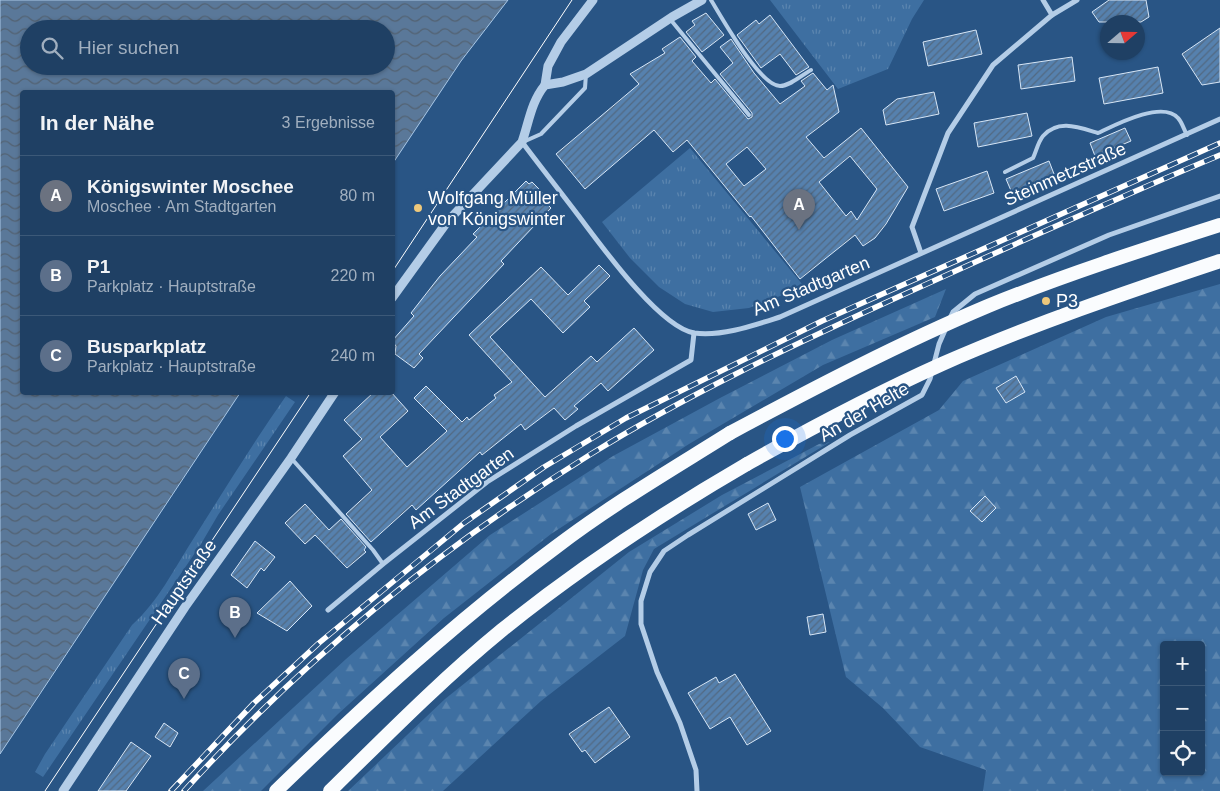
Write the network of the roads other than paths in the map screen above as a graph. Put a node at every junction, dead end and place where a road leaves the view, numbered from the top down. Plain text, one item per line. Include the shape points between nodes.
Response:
1 (593, 0) edge
2 (702, 0) edge
3 (711, 0) edge
4 (1043, 0) edge
5 (1076, 0) edge
6 (1052, 15) junction
7 (670, 19) junction
8 (810, 70) dead end
9 (586, 74) junction
10 (546, 84) junction
11 (749, 115) dead end
12 (1220, 120) edge
13 (1187, 135) junction
14 (522, 142) junction
15 (1005, 172) dead end
16 (1220, 196) edge
17 (1220, 225) edge
18 (921, 254) junction
19 (1220, 261) edge
20 (395, 294) edge
21 (694, 333) junction
22 (332, 395) edge
23 (291, 458) junction
24 (383, 564) junction
25 (328, 610) dead end
26 (62, 791) edge
27 (276, 791) edge
28 (330, 791) edge
29 (697, 791) edge

1 - 10 street via 561,42 548,66
2 - 7 street
3 - 8 lane via 735,40 775,86 782,86
4 - 6 street
5 - 6 street
6 - 18 street via 993,65 948,132 912,228
7 - 9 street
7 - 11 lane
9 - 10 street
9 - 14 lane via 586,88 541,134
10 - 14 street via 530,110
12 - 13 street, Steinmetzstraße
13 - 15 lane via 1178,117 1164,111 1134,117 1098,133 1075,126 1057,126 1042,137 1033,158
13 - 18 street, Steinmetzstraße
14 - 20 street via 446,222
14 - 21 street via 618,268 660,313
16 - 29 street, An der Helte via 1108,235 974,294 952,312 922,395 850,435 664,552 650,572 643,593 641,624 696,770
17 - 27 highway, bridge via 1110,260 988,306 869,361 730,433 611,508 480,606 409,665
18 - 21 street, Am Stadtgarten via 780,317 750,327
19 - 28 highway, bridge via 1123,294 944,364 809,429 684,500 576,573 501,631
21 - 24 street, Am Stadtgarten via 692,360 576,426 487,482
22 - 23 street, Hauptstraße
23 - 24 lane
23 - 26 street, Hauptstraße via 185,607
24 - 25 street, Am Stadtgarten

